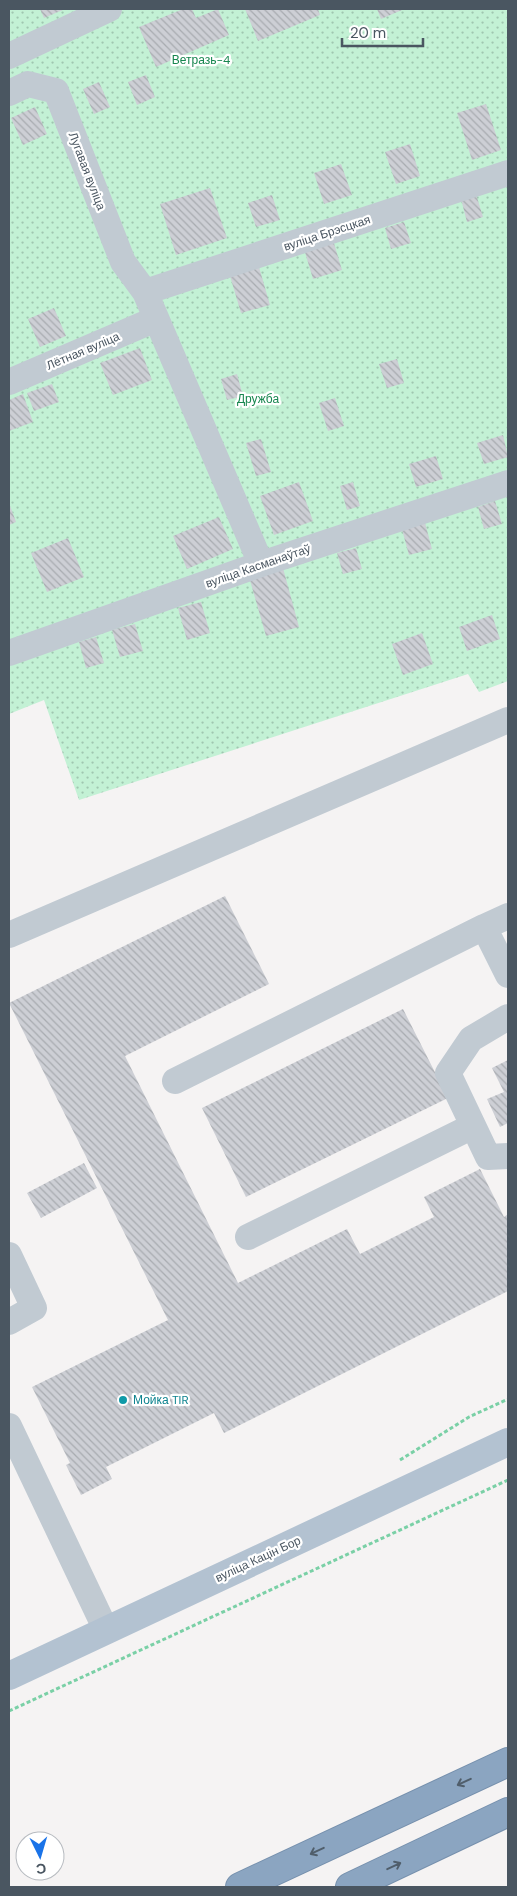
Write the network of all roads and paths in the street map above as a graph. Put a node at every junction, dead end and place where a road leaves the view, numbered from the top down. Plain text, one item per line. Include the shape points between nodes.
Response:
1 (109, 9) edge
2 (9, 56) edge
3 (9, 93) edge
4 (508, 173) edge
5 (145, 292) junction
6 (156, 319) junction
7 (9, 382) edge
8 (508, 483) edge
9 (261, 564) junction
10 (9, 653) edge
11 (508, 720) edge
12 (508, 916) edge
13 (484, 927) junction
14 (9, 935) edge
15 (508, 975) edge
16 (508, 1017) edge
17 (174, 1081) dead end
18 (472, 1126) junction
19 (508, 1156) edge
20 (248, 1237) dead end
21 (9, 1255) edge
22 (9, 1322) edge
23 (9, 1426) edge
24 (508, 1442) edge
25 (508, 1480) edge
26 (106, 1630) junction
27 (9, 1676) edge
28 (9, 1711) edge
29 (508, 1762) edge
30 (508, 1812) edge
31 (240, 1887) edge
32 (350, 1887) edge

1 - 2 lane
3 - 5 lane, Лугавая вуліца via 28,84 56,91 124,262
4 - 5 lane, вуліца Брэсцкая
5 - 6 lane
6 - 7 lane, Лётная вуліца
6 - 9 lane
8 - 9 lane, вуліца Касманаўтаў
9 - 10 lane, вуліца Касманаўтаў
11 - 14 lane
12 - 13 lane
13 - 15 lane
13 - 17 lane
16 - 18 lane via 471,1039 448,1073
18 - 19 lane via 488,1157
18 - 20 lane
21 - 22 lane via 34,1308
23 - 26 lane
24 - 26 main road, вуліца Кацін Бор
25 - 28 path
26 - 27 main road, вуліца Кацін Бор
29 -> 31 highway
32 -> 30 highway

